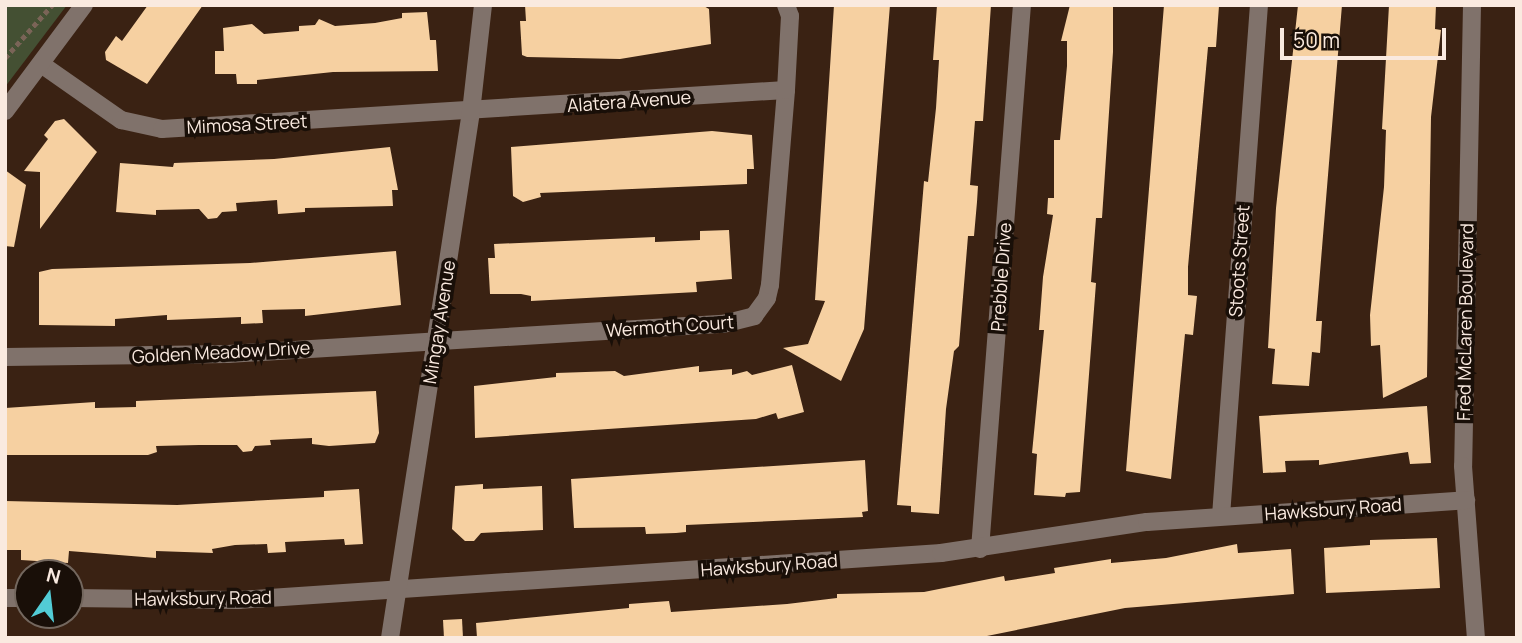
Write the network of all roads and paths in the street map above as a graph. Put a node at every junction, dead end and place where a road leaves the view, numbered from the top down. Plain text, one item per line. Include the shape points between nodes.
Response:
1 (52, 5) edge
2 (84, 5) edge
3 (483, 5) edge
4 (786, 5) edge
5 (1022, 5) edge
6 (1259, 5) edge
7 (1472, 5) edge
8 (5, 58) edge
9 (41, 64) junction
10 (786, 90) junction
11 (5, 111) edge
12 (471, 112) junction
13 (436, 341) junction
14 (5, 357) edge
15 (1466, 500) junction
16 (1221, 516) junction
17 (980, 549) junction
18 (396, 589) junction
19 (84, 598) edge
20 (390, 638) edge
21 (1476, 638) edge

1 - 8 path
2 - 9 street
3 - 12 street, Mingay Avenue
4 - 10 street, Wermoth Court via 790,16
5 - 17 street, Prebble Drive
6 - 16 street, Stoots Street
7 - 15 street, Fred McLaren Boulevard via 1464,345
9 - 11 street
9 - 12 street, Mimosa Street via 108,112 141,127
10 - 12 street, Alatera Avenue
10 - 13 street, Wermoth Court via 770,285 754,316 723,324
12 - 13 street, Mingay Avenue
13 - 14 street, Golden Meadow Drive via 162,357
13 - 18 street, Mingay Avenue
15 - 16 street, Hawksbury Road
15 - 21 street, Fred McLaren Boulevard
16 - 17 street, Hawksbury Road via 1147,522
17 - 18 street, Hawksbury Road
18 - 19 street, Hawksbury Road via 238,600
18 - 20 street, Mingay Avenue

